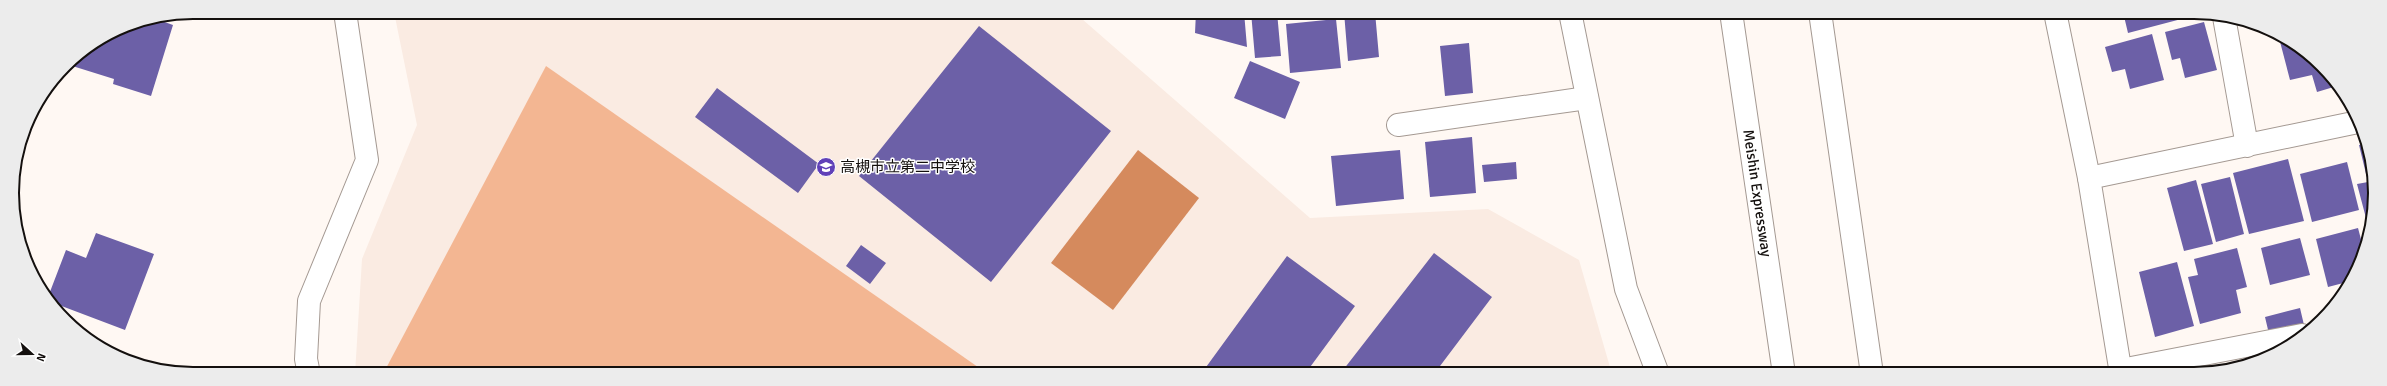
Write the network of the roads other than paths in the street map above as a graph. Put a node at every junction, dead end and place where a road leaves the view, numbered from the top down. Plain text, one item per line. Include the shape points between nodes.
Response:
1 (346, 19) edge
2 (1571, 19) edge
3 (1732, 19) edge
4 (1821, 19) edge
5 (2056, 19) edge
6 (2225, 21) edge
7 (1587, 98) junction
8 (2353, 123) edge
9 (1398, 125) dead end
10 (2247, 146) junction
11 (2089, 178) junction
12 (2292, 337) edge
13 (308, 367) edge
14 (1655, 367) edge
15 (1783, 367) edge
16 (1871, 367) edge
17 (2120, 367) edge
18 (2145, 367) edge

1 - 13 main road via 367,160 309,301
2 - 7 main road
3 - 15 main road, Meishin Expressway
4 - 16 main road
5 - 11 main road
6 - 10 main road
7 - 9 main road
7 - 14 main road via 1626,289
8 - 10 main road
10 - 11 main road
11 - 17 main road
12 - 18 main road

